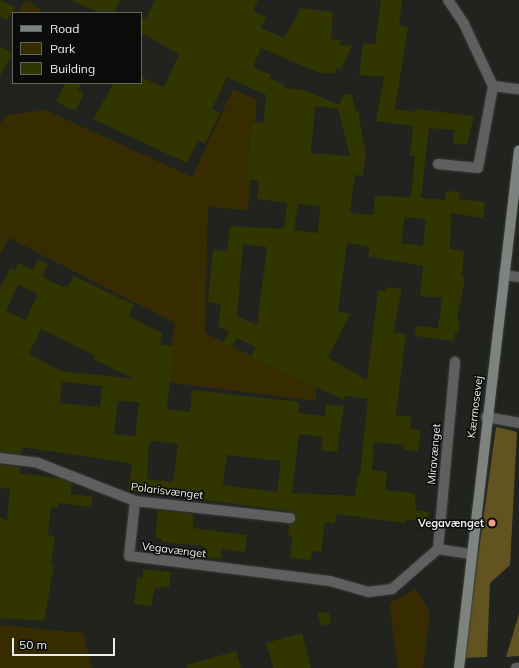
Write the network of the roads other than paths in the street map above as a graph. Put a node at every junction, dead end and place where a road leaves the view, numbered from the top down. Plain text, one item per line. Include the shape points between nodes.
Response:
1 (448, 0) edge
2 (493, 86) junction
3 (519, 89) edge
4 (519, 150) edge
5 (438, 164) dead end
6 (504, 275) junction
7 (519, 277) edge
8 (455, 362) dead end
9 (486, 417) junction
10 (519, 423) edge
11 (0, 458) edge
12 (135, 501) junction
13 (290, 518) dead end
14 (438, 550) junction
15 (471, 554) junction
16 (459, 668) edge

1 - 2 street via 464,24
2 - 3 street
2 - 5 street via 478,168
4 - 6 street, Kærmosevej
6 - 7 street
6 - 9 street, Kærmosevej
8 - 14 street, Miravænget
9 - 10 street
9 - 15 street, Kærmosevej
11 - 12 street, Polarisvænget via 38,462
12 - 13 street, Polarisvænget
12 - 14 street, Vegavænget via 129,556 330,580 368,592 392,589
14 - 15 street
15 - 16 street, Kærmosevej

